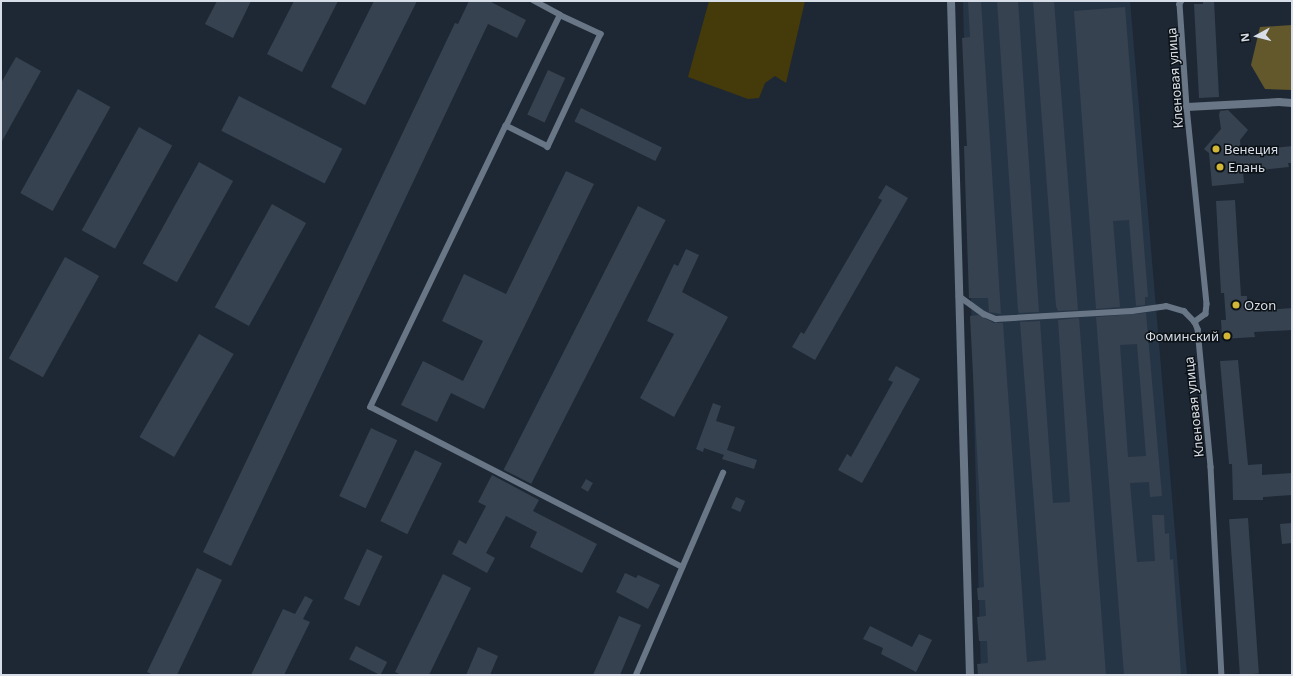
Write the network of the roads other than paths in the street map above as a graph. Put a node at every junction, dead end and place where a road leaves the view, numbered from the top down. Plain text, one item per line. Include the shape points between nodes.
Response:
1 (534, 1) edge
2 (951, 1) edge
3 (1182, 1) edge
4 (560, 15) junction
5 (1292, 103) edge
6 (1187, 107) junction
7 (506, 126) junction
8 (960, 296) junction
9 (1195, 322) junction
10 (723, 473) dead end
11 (682, 567) junction
12 (636, 675) edge
13 (970, 675) edge
14 (1222, 675) edge

1 - 4 lane
2 - 8 street
3 - 6 lane, Кленовая улица via 1180,4
4 - 7 lane
4 - 7 lane via 601,34 548,146
5 - 6 street
6 - 9 lane, Кленовая улица via 1207,304 1206,314
7 - 11 lane via 371,407
8 - 9 lane via 984,314 996,319 1132,311 1166,306 1184,311
8 - 13 street
9 - 14 lane, Кленовая улица via 1198,329 1211,466
10 - 11 lane
11 - 12 lane

